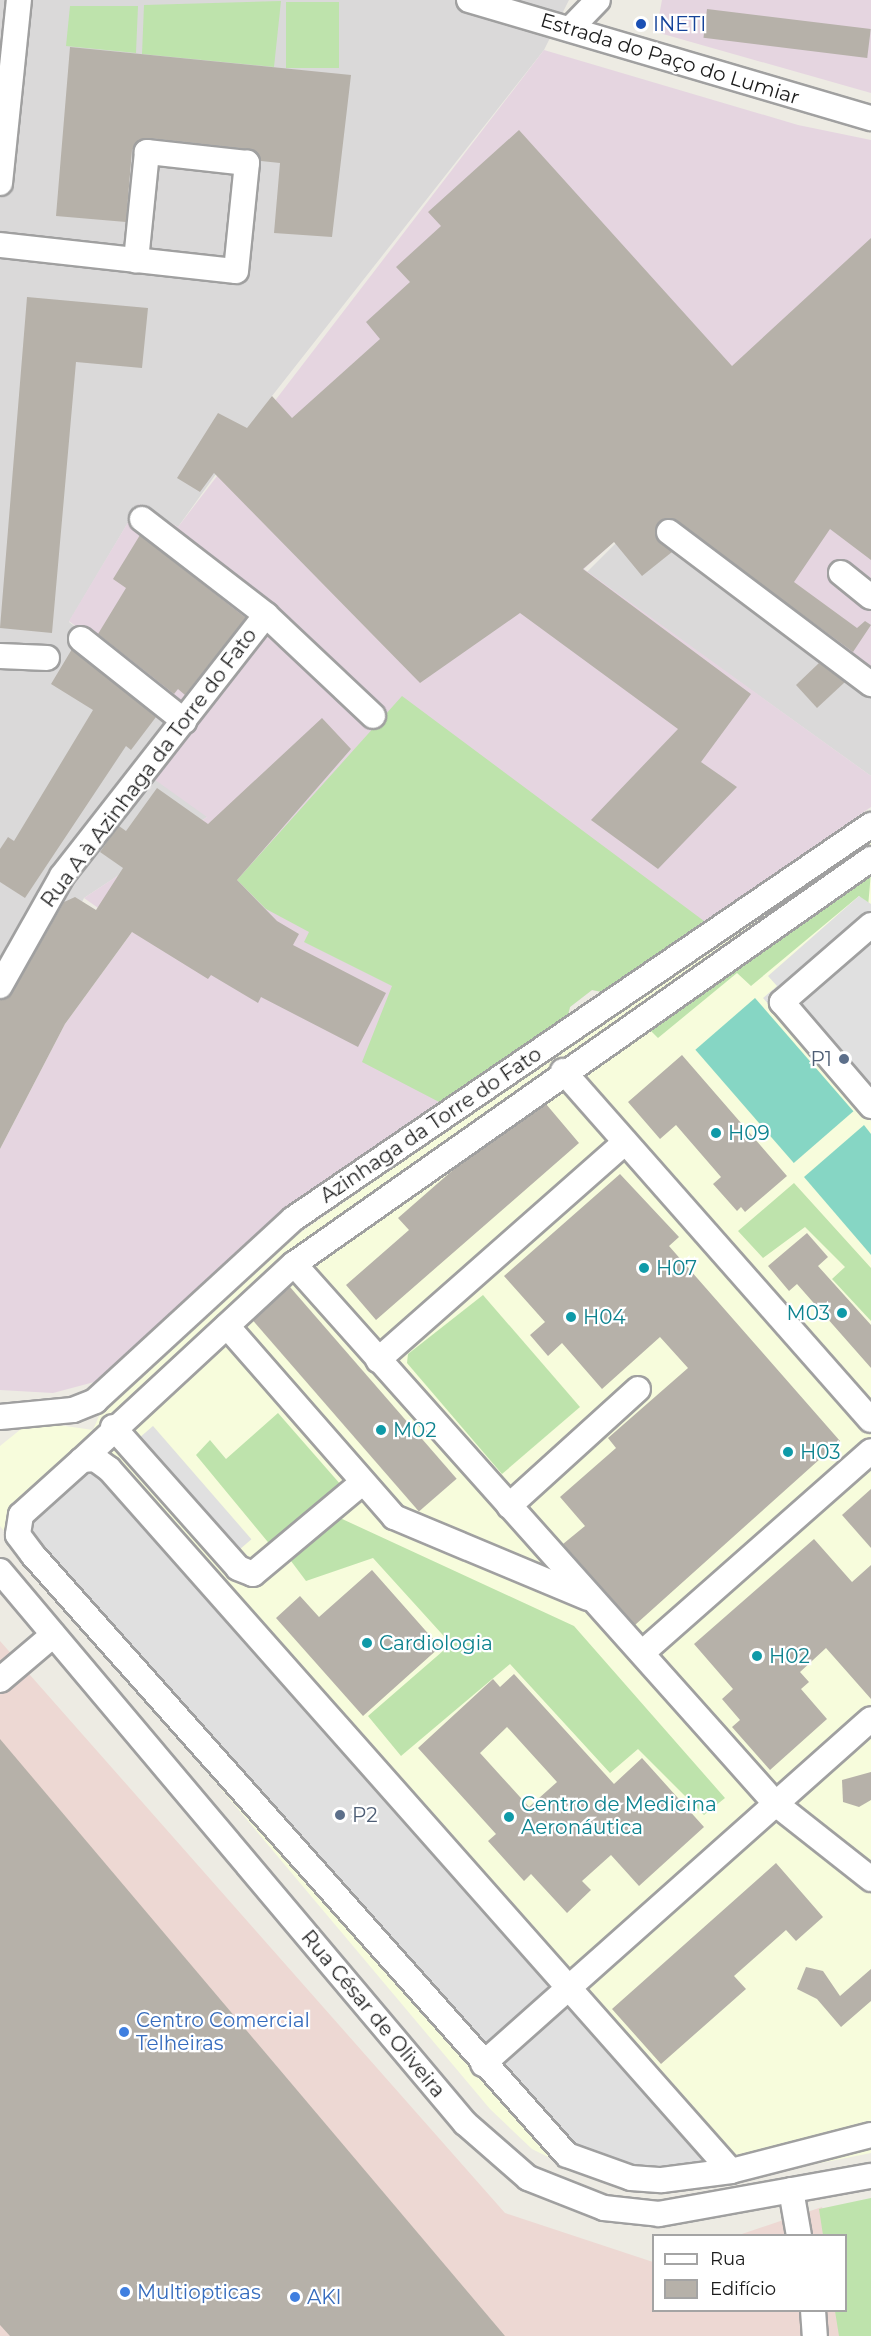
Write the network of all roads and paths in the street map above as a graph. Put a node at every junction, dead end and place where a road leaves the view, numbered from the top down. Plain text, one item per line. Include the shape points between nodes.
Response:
1 (19, 0) edge
2 (469, 0) edge
3 (573, 0) edge
4 (598, 0) edge
5 (570, 29) junction
6 (871, 118) edge
7 (0, 183) edge
8 (0, 245) edge
9 (136, 260) junction
10 (142, 519) dead end
11 (669, 532) dead end
12 (841, 573) dead end
13 (871, 597) edge
14 (266, 615) junction
15 (81, 639) dead end
16 (0, 656) edge
17 (47, 658) dead end
18 (871, 684) edge
19 (373, 716) dead end
20 (183, 721) junction
21 (871, 825) edge
22 (871, 859) edge
23 (871, 925) edge
24 (0, 986) edge
25 (564, 1071) junction
26 (871, 1106) edge
27 (625, 1142) junction
28 (294, 1264) junction
29 (227, 1326) junction
30 (378, 1360) junction
31 (638, 1389) dead end
32 (3, 1414) edge
33 (871, 1420) edge
34 (113, 1427) junction
35 (871, 1451) edge
36 (82, 1460) junction
37 (363, 1482) junction
38 (508, 1506) junction
39 (0, 1571) edge
40 (593, 1600) junction
41 (49, 1630) junction
42 (642, 1653) junction
43 (0, 1663) edge
44 (0, 1680) edge
45 (871, 1719) edge
46 (776, 1804) junction
47 (871, 1879) edge
48 (570, 1987) junction
49 (483, 2064) junction
50 (871, 2135) edge
51 (731, 2171) junction
52 (871, 2176) edge
53 (791, 2190) junction
54 (799, 2234) edge
55 (813, 2312) edge
56 (815, 2336) edge

1 - 7 street
2 - 5 street, Estrada do Paço do Lumiar
3 - 5 street
4 - 5 street
5 - 6 street, Estrada do Paço do Lumiar
8 - 9 street
9 - 9 street via 236,271 248,163 147,152
10 - 14 street, Rua A à Azinhaga da Torre do Fato
11 - 18 street
12 - 13 street
14 - 19 street, Rua A à Azinhaga da Torre do Fato
14 - 20 street, Rua A à Azinhaga da Torre do Fato
15 - 20 street
16 - 17 street
20 - 24 street, Rua A à Azinhaga da Torre do Fato via 62,876
21 - 32 street, Azinhaga da Torre do Fato via 293,1219 95,1401 74,1410
22 - 25 street
23 - 26 street via 782,1002
25 - 27 street
25 - 28 street
27 - 30 street
27 - 33 street
28 - 29 street
28 - 30 street
29 - 34 street
29 - 37 street
30 - 38 street
31 - 38 street
34 - 36 street
34 - 37 street via 237,1568 253,1574
35 - 42 street
36 - 48 street via 95,1459 119,1479
36 - 49 street via 21,1515 18,1535
37 - 40 street via 394,1517
38 - 40 street
39 - 41 street, Rua César de Oliveira
40 - 42 street
41 - 43 street
41 - 44 street
41 - 53 street, Rua César de Oliveira via 465,2123 505,2162 561,2194 632,2213 687,2212
42 - 46 street
45 - 46 street
46 - 47 street
46 - 48 street
48 - 49 street
48 - 51 street
49 - 51 street via 554,2145 598,2169 662,2180
50 - 51 street
52 - 53 street, Rua César de Oliveira
53 - 54 street
55 - 56 street

